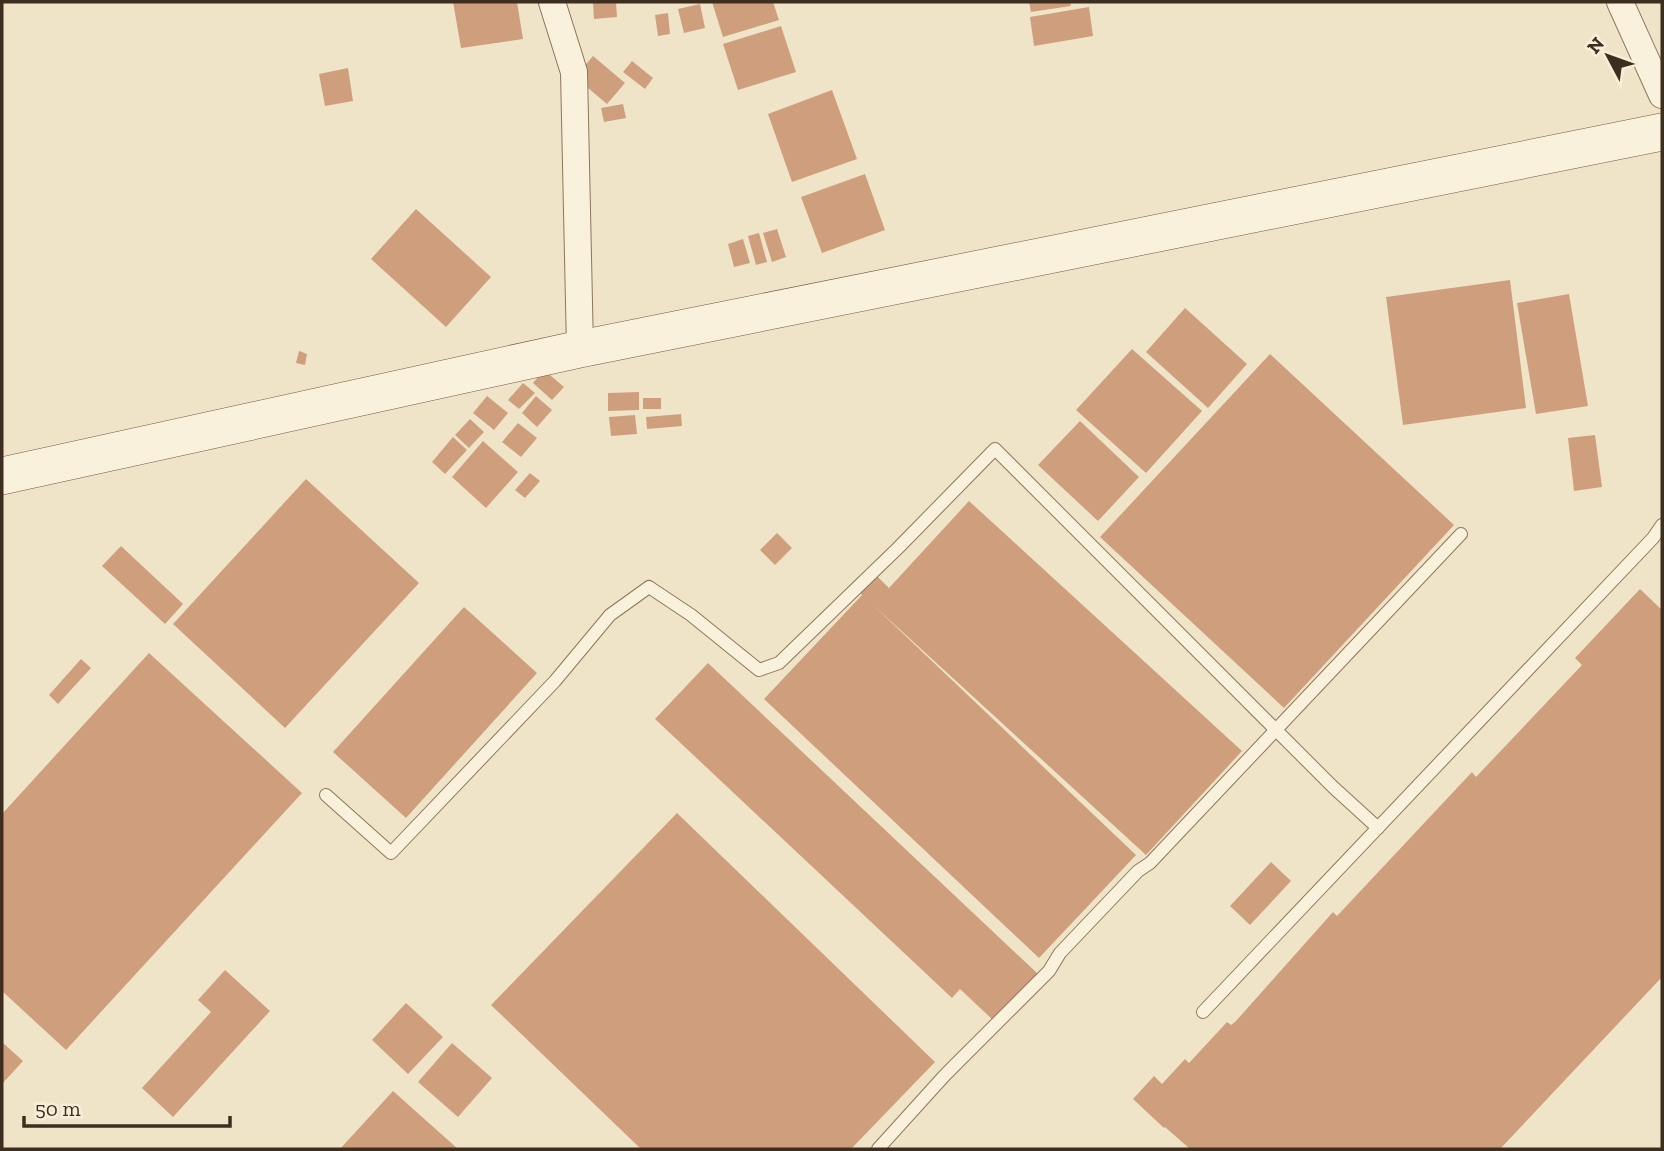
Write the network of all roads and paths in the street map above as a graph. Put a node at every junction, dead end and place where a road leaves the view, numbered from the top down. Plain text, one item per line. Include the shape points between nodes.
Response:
1 (552, 2) edge
2 (1620, 2) edge
3 (1662, 95) edge
4 (1662, 132) edge
5 (580, 349) junction
6 (2, 476) edge
7 (1662, 525) edge
8 (1461, 534) dead end
9 (1276, 729) junction
10 (326, 795) dead end
11 (1378, 828) junction
12 (1203, 1012) dead end
13 (878, 1149) edge

1 - 5 street via 574,72
2 - 3 street
4 - 5 main road
5 - 6 main road
7 - 11 lane
8 - 9 lane
9 - 10 lane via 995,449 779,663 758,670 649,587 610,615 555,681 391,853
9 - 11 lane
9 - 13 lane
11 - 12 lane

